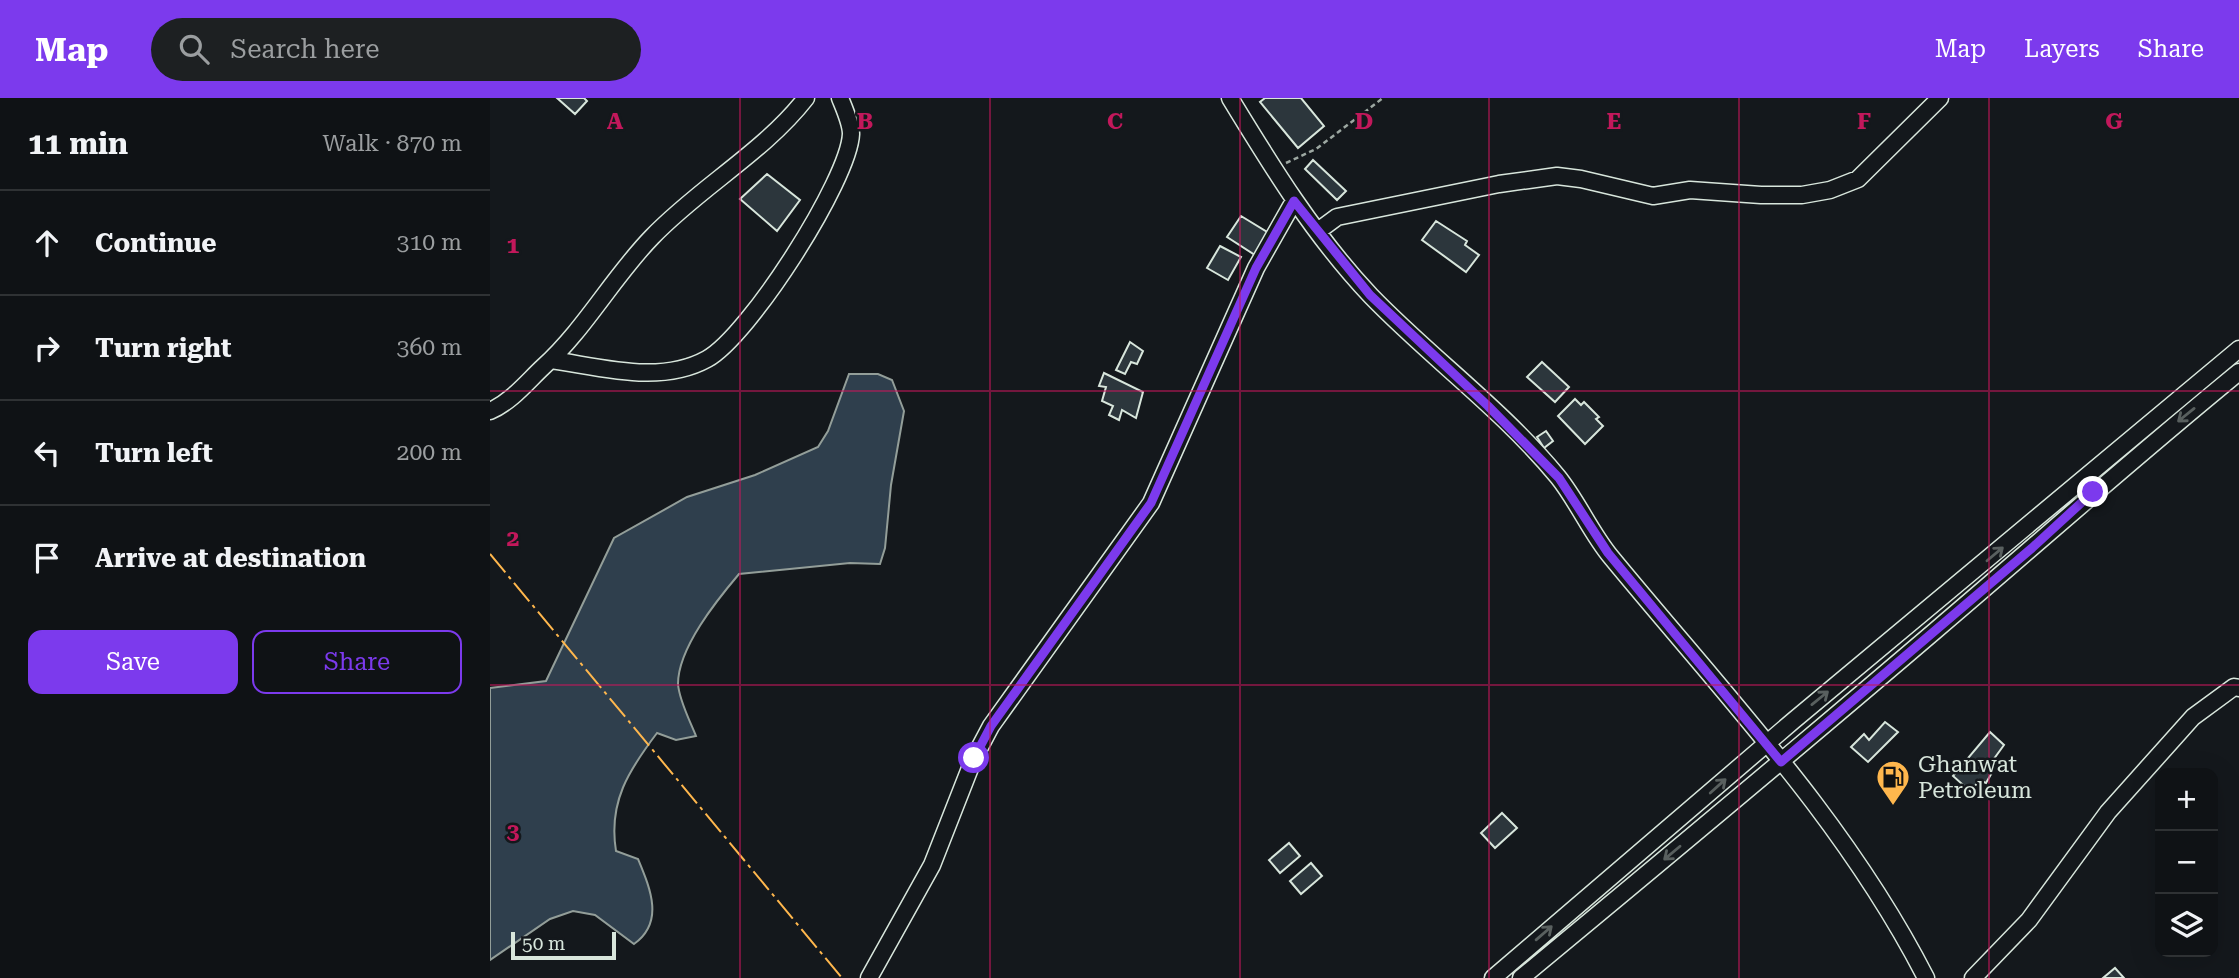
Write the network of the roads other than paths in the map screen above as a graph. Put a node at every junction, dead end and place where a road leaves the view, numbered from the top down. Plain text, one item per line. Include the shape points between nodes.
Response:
1 (806, 98) edge
2 (840, 98) edge
3 (1230, 98) edge
4 (1940, 98) edge
5 (1294, 201) junction
6 (1318, 231) junction
7 (2239, 349) edge
8 (551, 360) junction
9 (2239, 372) edge
10 (490, 411) edge
11 (2239, 688) edge
12 (1768, 742) junction
13 (1781, 762) junction
14 (869, 978) edge
15 (1493, 978) edge
16 (1521, 978) edge
17 (1926, 978) edge
18 (1973, 978) edge

1 - 8 street via 790,118 651,238
2 - 8 street via 851,133 844,162 793,260 731,341 706,359 657,374
3 - 5 street
4 - 6 street via 1858,179 1830,190 1761,195 1690,190 1653,196 1557,176 1337,217
5 - 6 street
5 - 14 street via 1256,268 1151,503 991,726 932,866
6 - 12 street via 1370,295 1559,478 1608,553
12 -> 7 street
8 - 10 street
9 -> 13 street
11 - 18 street via 2234,687 2193,717 2108,812 2029,920
12 - 13 street
15 -> 12 street
13 -> 16 street
13 - 17 street via 1883,898

